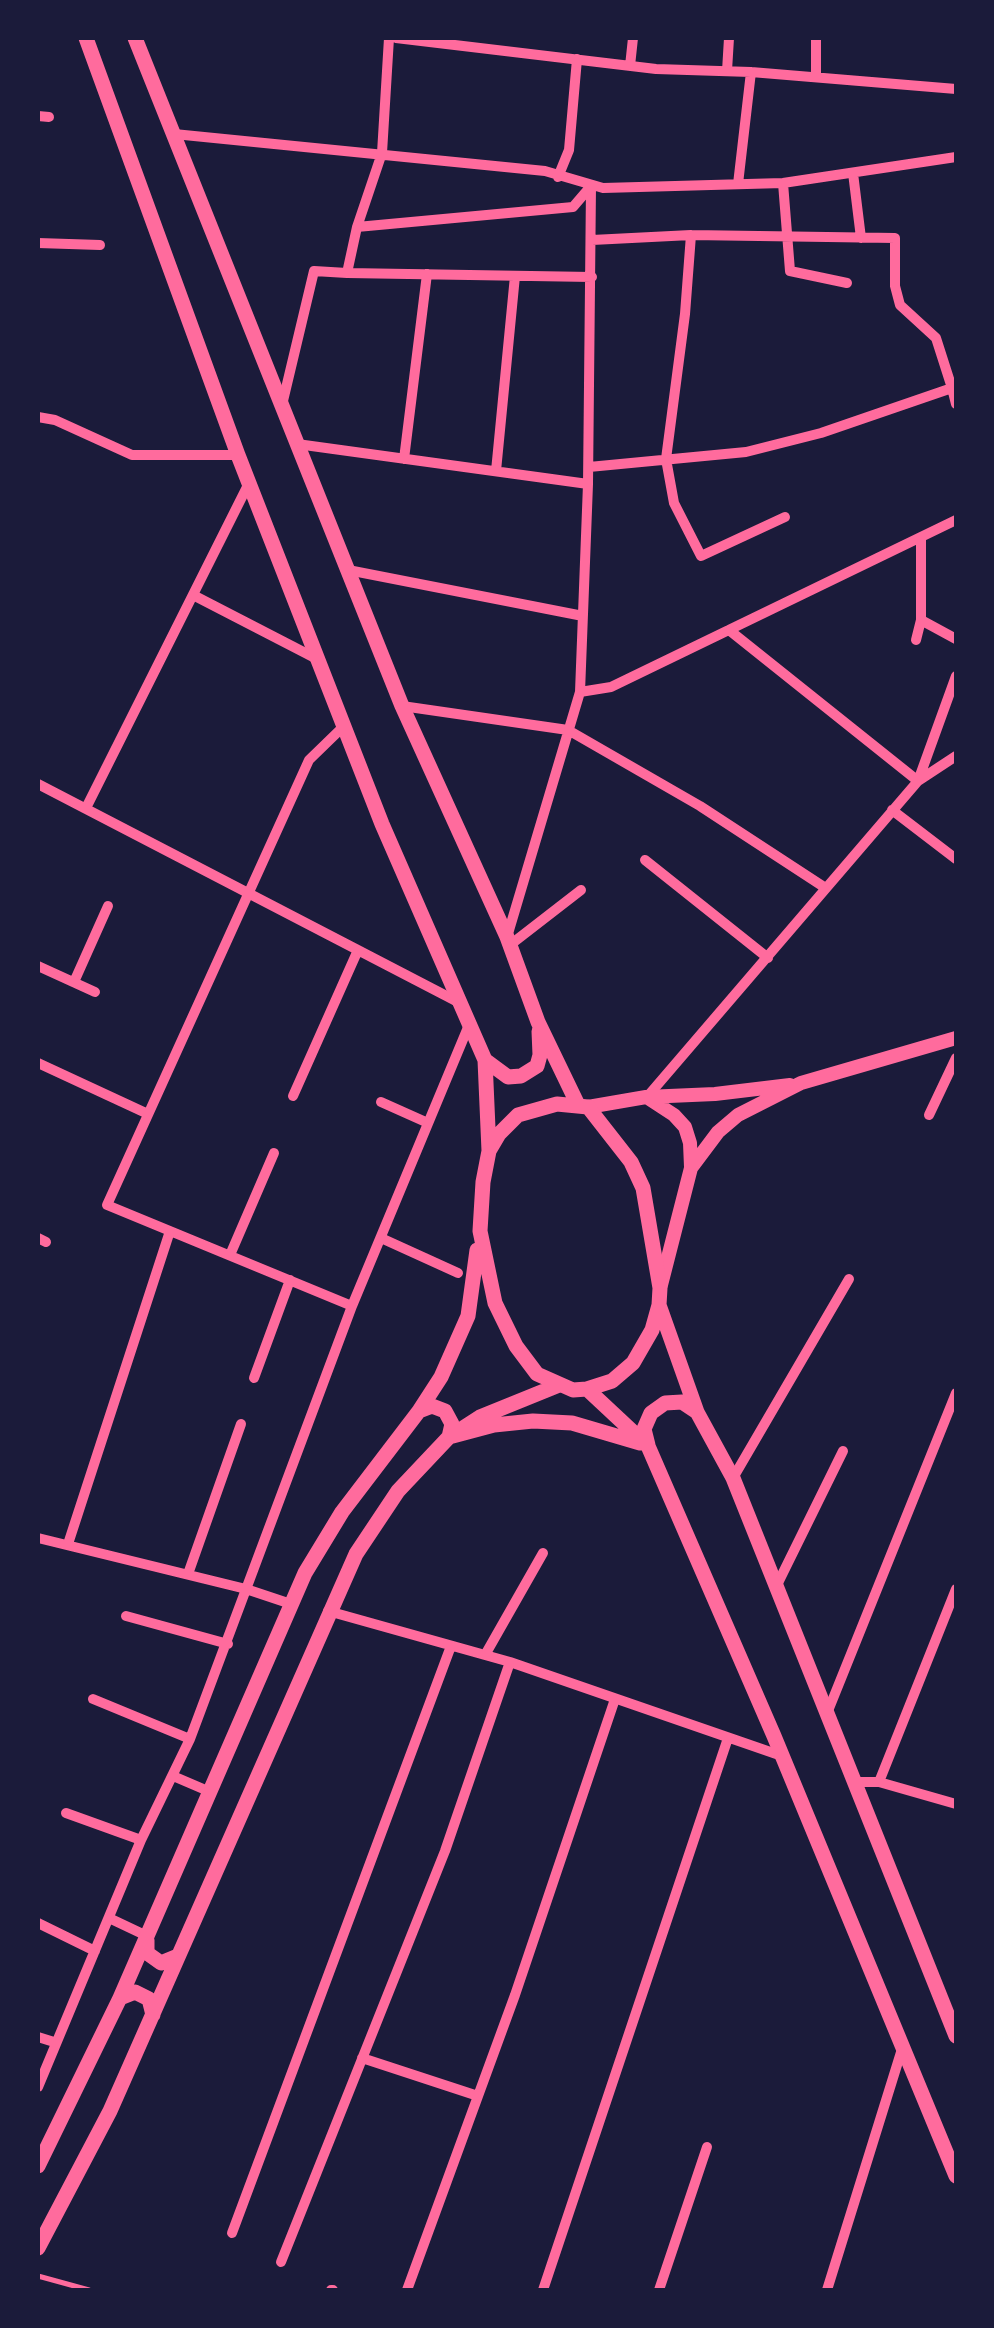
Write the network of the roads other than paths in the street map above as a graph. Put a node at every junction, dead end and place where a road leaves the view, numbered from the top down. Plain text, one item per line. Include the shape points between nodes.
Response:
1 (86, 38) edge
2 (134, 38) edge
3 (392, 38) edge
4 (633, 38) edge
5 (728, 38) edge
6 (816, 38) edge
7 (577, 59) junction
8 (630, 66) junction
9 (728, 72) junction
10 (751, 72) junction
11 (816, 77) junction
12 (956, 88) edge
13 (174, 134) junction
14 (382, 154) junction
15 (956, 157) edge
16 (853, 172) junction
17 (558, 176) junction
18 (783, 182) junction
19 (738, 184) junction
20 (591, 186) junction
21 (357, 226) junction
22 (692, 236) junction
23 (788, 237) junction
24 (861, 238) junction
25 (592, 240) junction
26 (38, 243) edge
27 (100, 245) dead end
28 (346, 273) junction
29 (427, 274) junction
30 (515, 276) junction
31 (592, 277) junction
32 (846, 282) dead end
33 (954, 388) edge
34 (956, 404) edge
35 (282, 406) junction
36 (38, 416) edge
37 (297, 444) junction
38 (238, 455) junction
39 (404, 458) junction
40 (666, 459) junction
41 (589, 466) junction
42 (496, 472) junction
43 (248, 483) junction
44 (588, 484) junction
45 (785, 518) dead end
46 (956, 520) edge
47 (921, 538) junction
48 (348, 570) junction
49 (192, 595) junction
50 (583, 616) junction
51 (921, 620) junction
52 (728, 630) junction
53 (956, 639) edge
54 (916, 640) dead end
55 (318, 659) junction
56 (956, 676) edge
57 (580, 692) junction
58 (402, 706) junction
59 (344, 726) junction
60 (568, 730) junction
61 (956, 756) edge
62 (918, 782) junction
63 (38, 784) edge
64 (86, 808) junction
65 (892, 810) junction
66 (956, 859) edge
67 (646, 860) dead end
68 (824, 887) junction
69 (581, 890) dead end
70 (249, 893) junction
71 (108, 906) dead end
72 (509, 941) junction
73 (358, 950) junction
74 (768, 958) junction
75 (38, 966) edge
76 (74, 982) junction
77 (95, 992) dead end
78 (461, 1004) junction
79 (538, 1022) junction
80 (470, 1024) junction
81 (956, 1038) edge
82 (956, 1058) edge
83 (485, 1060) junction
84 (38, 1063) edge
85 (801, 1083) junction
86 (293, 1096) dead end
87 (646, 1097) junction
88 (381, 1102) dead end
89 (583, 1106) junction
90 (148, 1114) junction
91 (930, 1115) dead end
92 (428, 1124) junction
93 (489, 1152) junction
94 (274, 1153) dead end
95 (691, 1168) junction
96 (170, 1231) junction
97 (480, 1231) junction
98 (381, 1238) junction
99 (230, 1256) junction
100 (458, 1273) dead end
101 (849, 1279) dead end
102 (290, 1280) junction
103 (660, 1297) junction
104 (352, 1306) junction
105 (254, 1378) dead end
106 (560, 1385) junction
107 (587, 1389) junction
108 (956, 1393) edge
109 (419, 1411) junction
110 (697, 1412) junction
111 (241, 1424) dead end
112 (449, 1437) junction
113 (648, 1446) junction
114 (843, 1451) dead end
115 (733, 1478) junction
116 (38, 1538) edge
117 (68, 1544) junction
118 (543, 1554) dead end
119 (188, 1574) junction
120 (246, 1588) junction
121 (776, 1588) junction
122 (956, 1590) edge
123 (291, 1604) junction
124 (328, 1611) junction
125 (126, 1616) dead end
126 (228, 1644) junction
127 (451, 1646) junction
128 (485, 1655) junction
129 (510, 1662) junction
130 (615, 1699) junction
131 (93, 1700) dead end
132 (828, 1711) junction
133 (728, 1738) junction
134 (190, 1739) junction
135 (782, 1756) junction
136 (172, 1776) junction
137 (855, 1782) junction
138 (879, 1782) junction
139 (208, 1791) junction
140 (956, 1804) edge
141 (66, 1813) dead end
142 (142, 1840) junction
143 (109, 1918) junction
144 (38, 1923) edge
145 (146, 1936) junction
146 (95, 1952) junction
147 (178, 1956) junction
148 (120, 1998) junction
149 (153, 2015) junction
150 (956, 2036) edge
151 (38, 2037) edge
152 (54, 2042) junction
153 (903, 2048) junction
154 (362, 2058) junction
155 (38, 2087) edge
156 (478, 2096) junction
157 (707, 2147) dead end
158 (40, 2156) edge
159 (956, 2176) edge
160 (232, 2233) dead end
161 (38, 2248) edge
162 (281, 2262) dead end
163 (38, 2276) edge
164 (89, 2290) edge
165 (407, 2290) edge
166 (543, 2290) edge
167 (659, 2290) edge
168 (827, 2290) edge

1 - 38 main road
2 - 13 main road
3 - 7 street
3 - 14 street
4 - 8 street
5 - 9 street
6 - 11 street
7 - 8 street
7 - 17 street via 568,150
8 - 9 street
9 - 10 street
10 - 11 street
10 - 19 street
11 - 12 street
13 - 14 street
13 - 35 main road
14 - 17 street
14 - 21 street
15 - 16 street
16 - 18 street
16 - 24 street
17 - 20 street
18 - 19 street
18 - 23 street
19 - 20 street
20 - 21 street via 573,206
20 - 25 street
21 - 28 street
22 - 23 street
22 - 25 street
22 - 40 street
23 - 24 street
23 - 32 street via 790,271
24 - 33 street via 896,238 900,305 936,338
25 - 31 street
26 - 27 street
28 - 29 street
28 - 35 street via 314,271
29 - 30 street
29 - 39 street
30 - 31 street
30 - 42 street
31 - 41 street
33 - 34 street
33 - 40 street via 746,452
35 - 37 main road
36 - 38 street via 132,454
37 - 39 street
37 - 48 main road
38 - 43 main road
39 - 42 street
40 - 41 street
40 - 45 street via 674,503 700,556
41 - 44 street
42 - 44 street
43 - 49 street
43 - 55 main road
44 - 50 street
46 - 47 street
47 - 51 street
47 - 52 street
48 - 50 street
48 - 58 main road
49 - 55 street
49 - 64 street
50 - 57 street
51 - 53 street
51 - 54 street
52 - 57 street via 611,687
52 - 62 street
55 - 59 main road
56 - 62 street
57 - 60 street
58 - 60 street
58 - 72 main road
59 - 70 street via 310,760
59 - 78 main road
60 - 68 street
60 - 72 street
61 - 62 street
62 - 65 street
63 - 64 street
64 - 70 street
65 - 66 street
65 - 68 street
67 - 74 street
68 - 74 street
69 - 72 street
70 - 73 street
70 - 90 street
71 - 76 street
72 - 79 main road
73 - 78 street
73 - 86 street
74 - 87 street
75 - 76 street
76 - 77 street
78 - 80 main road
79 - 83 main road via 537,1066 508,1077
79 - 89 main road
80 - 83 main road
80 - 92 street
81 - 85 main road
82 - 91 street
83 - 93 main road
84 - 90 street
85 - 87 main road
85 - 95 main road via 738,1115
87 - 89 main road
87 - 95 main road via 685,1127
88 - 92 street
89 - 93 main road via 557,1104 518,1115
89 - 103 main road via 617,1140 643,1188
90 - 96 street via 107,1204
92 - 98 street
93 - 97 main road
94 - 99 street
95 - 103 main road
96 - 99 street
96 - 117 street
97 - 106 main road via 495,1302 516,1346 537,1374
97 - 109 main road via 468,1316
98 - 100 street
98 - 104 street
99 - 102 street
101 - 115 street
102 - 104 street
102 - 105 street
103 - 107 main road via 652,1330 633,1363
103 - 110 main road
104 - 120 street
106 - 107 main road
106 - 112 main road
107 - 113 main road
108 - 132 street
109 - 112 main road via 432,1406 445,1412 452,1424
109 - 123 main road via 342,1512
110 - 113 main road via 682,1402 650,1413 644,1429
110 - 115 main road
111 - 119 street
112 - 113 main road via 533,1421 572,1423
112 - 124 main road via 398,1491
113 - 135 main road
114 - 121 street
115 - 121 main road
116 - 117 street
117 - 119 street
118 - 128 street
119 - 120 street
120 - 123 street
120 - 126 street
121 - 132 main road
122 - 138 street
123 - 139 main road
124 - 127 street
124 - 147 main road
125 - 126 street
126 - 134 street
127 - 128 street
127 - 160 street
128 - 129 street
129 - 130 street
129 - 154 street via 446,1852
130 - 133 street
130 - 156 street
131 - 134 street
132 - 137 main road
133 - 135 street
133 - 166 street
134 - 136 street
135 - 153 main road
136 - 139 street
136 - 142 street
137 - 138 street
137 - 150 main road
138 - 140 street
139 - 145 main road
141 - 142 street
142 - 143 street
143 - 145 street
143 - 146 street
144 - 146 street
145 - 147 main road via 147,1953 161,1963
145 - 148 main road
146 - 152 street
147 - 149 main road
148 - 149 main road via 135,1992 149,1999
148 - 158 main road
149 - 161 main road
151 - 152 street
152 - 155 street
153 - 159 main road
153 - 168 street
154 - 156 street
154 - 162 street
156 - 165 street
157 - 167 street
163 - 164 lane

